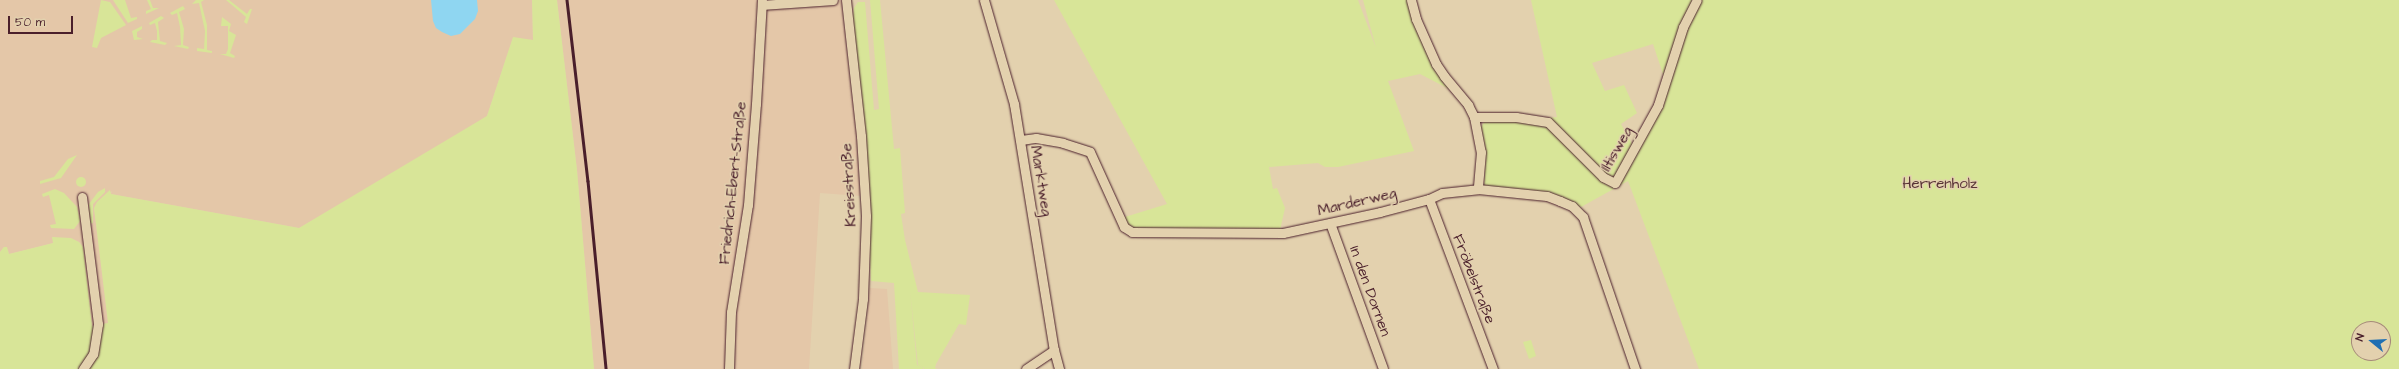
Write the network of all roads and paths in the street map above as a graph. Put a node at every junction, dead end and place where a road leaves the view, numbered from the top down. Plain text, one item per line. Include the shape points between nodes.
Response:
1 (833, 0) edge
2 (846, 0) edge
3 (984, 0) edge
4 (1410, 0) edge
5 (1697, 0) edge
6 (762, 3) edge
7 (1474, 117) junction
8 (1020, 140) junction
9 (1478, 189) junction
10 (82, 197) dead end
11 (1429, 199) junction
12 (1330, 223) junction
13 (1054, 350) junction
14 (83, 369) edge
15 (729, 369) edge
16 (854, 369) edge
17 (1026, 369) edge
18 (1060, 369) edge
19 (1383, 369) edge
20 (1493, 369) edge
21 (1635, 369) edge

1 - 6 street
2 - 16 street, Kreisstraße via 866,216 863,299
3 - 8 street, Marktweg via 1014,104
4 - 7 street via 1436,64 1468,105
5 - 7 street, Iltisweg via 1683,27 1658,104 1615,183 1603,177 1548,122 1516,117
6 - 15 street, Friedrich-Ebert-Straße via 748,197 732,312
7 - 9 street via 1481,152
8 - 12 street, Marderweg via 1036,138 1090,152 1124,227 1132,232 1283,233
8 - 13 street, Marktweg
9 - 11 street, Marderweg via 1442,193
9 - 21 street, Marderweg via 1546,196 1572,206 1583,217
10 - 14 street via 98,324 97,339
11 - 12 street, Marderweg
11 - 20 street, Fröbelstraße
12 - 19 street, In den Dornen
13 - 17 street
13 - 18 street, Marktweg

